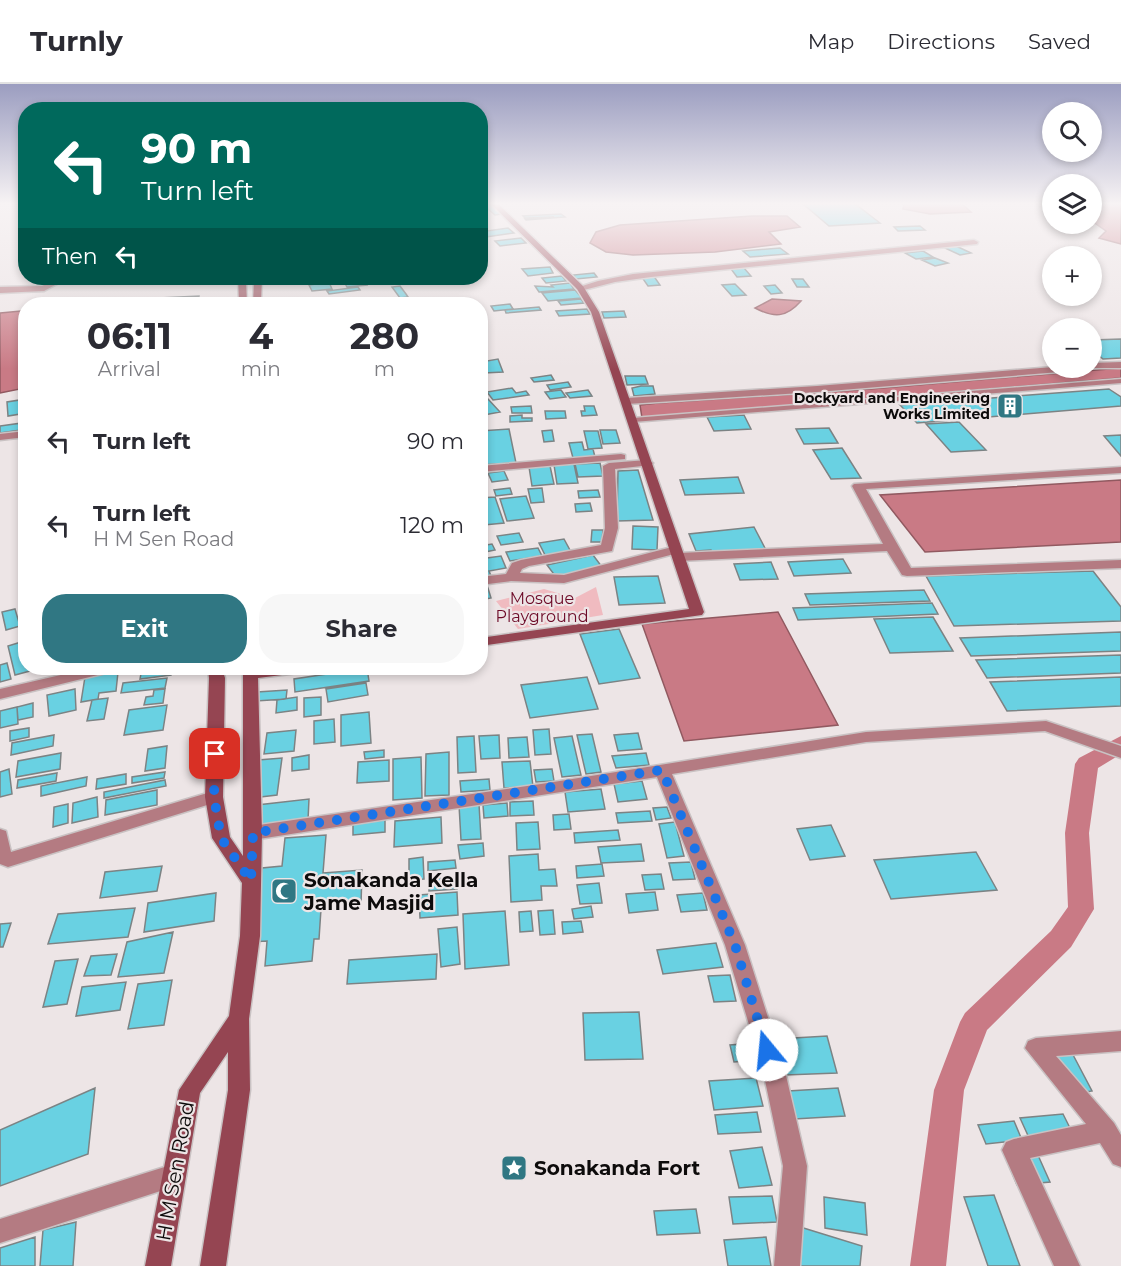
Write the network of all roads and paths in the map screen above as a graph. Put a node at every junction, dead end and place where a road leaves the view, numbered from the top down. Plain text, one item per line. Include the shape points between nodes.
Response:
1 (549, 258) edge
2 (819, 258) edge
3 (50, 285) edge
4 (580, 288) junction
5 (0, 290) edge
6 (1121, 365) edge
7 (1102, 366) edge
8 (1042, 370) edge
9 (1121, 381) edge
10 (627, 401) junction
11 (633, 420) junction
12 (18, 435) edge
13 (0, 437) edge
14 (646, 459) junction
15 (488, 469) edge
16 (1121, 471) edge
17 (891, 547) junction
18 (678, 554) junction
19 (1121, 564) edge
20 (511, 577) junction
21 (488, 580) edge
22 (488, 641) edge
23 (80, 675) edge
24 (217, 675) edge
25 (249, 675) edge
26 (0, 694) edge
27 (1121, 752) edge
28 (662, 770) junction
29 (214, 797) junction
30 (253, 833) junction
31 (0, 836) edge
32 (251, 881) junction
33 (239, 1019) junction
34 (1121, 1041) edge
35 (1106, 1131) junction
36 (1121, 1156) edge
37 (174, 1176) junction
38 (0, 1231) edge
39 (158, 1266) edge
40 (213, 1266) edge
41 (787, 1266) edge
42 (1066, 1266) edge

1 - 4 street
2 - 4 street via 609,278
3 - 5 street
4 - 10 street via 595,312
6 - 7 street
8 - 10 street
9 - 11 lane
10 - 11 street
11 - 14 street
12 - 13 street
14 - 15 street
14 - 18 street
14 - 20 street via 609,466 612,522 607,548 526,563 517,566
16 - 17 street via 858,486
17 - 18 street
17 - 19 street via 907,572
18 - 20 street via 564,579
18 - 22 street via 697,612
20 - 21 street
23 - 26 street
24 - 29 street
25 - 30 street, H M Sen Road
27 - 28 street via 1046,726 866,736
28 - 30 street
28 - 41 street via 735,945 774,1071 795,1166
29 - 31 street via 8,860 2,858
29 - 32 street via 221,838
30 - 32 street, H M Sen Road
32 - 33 street, H M Sen Road via 250,936
33 - 37 street, H M Sen Road via 190,1090
33 - 40 street, H M Sen Road via 239,1090
34 - 35 street via 1036,1048
35 - 36 street
35 - 42 street via 1014,1150
37 - 38 street
37 - 39 street, H M Sen Road

